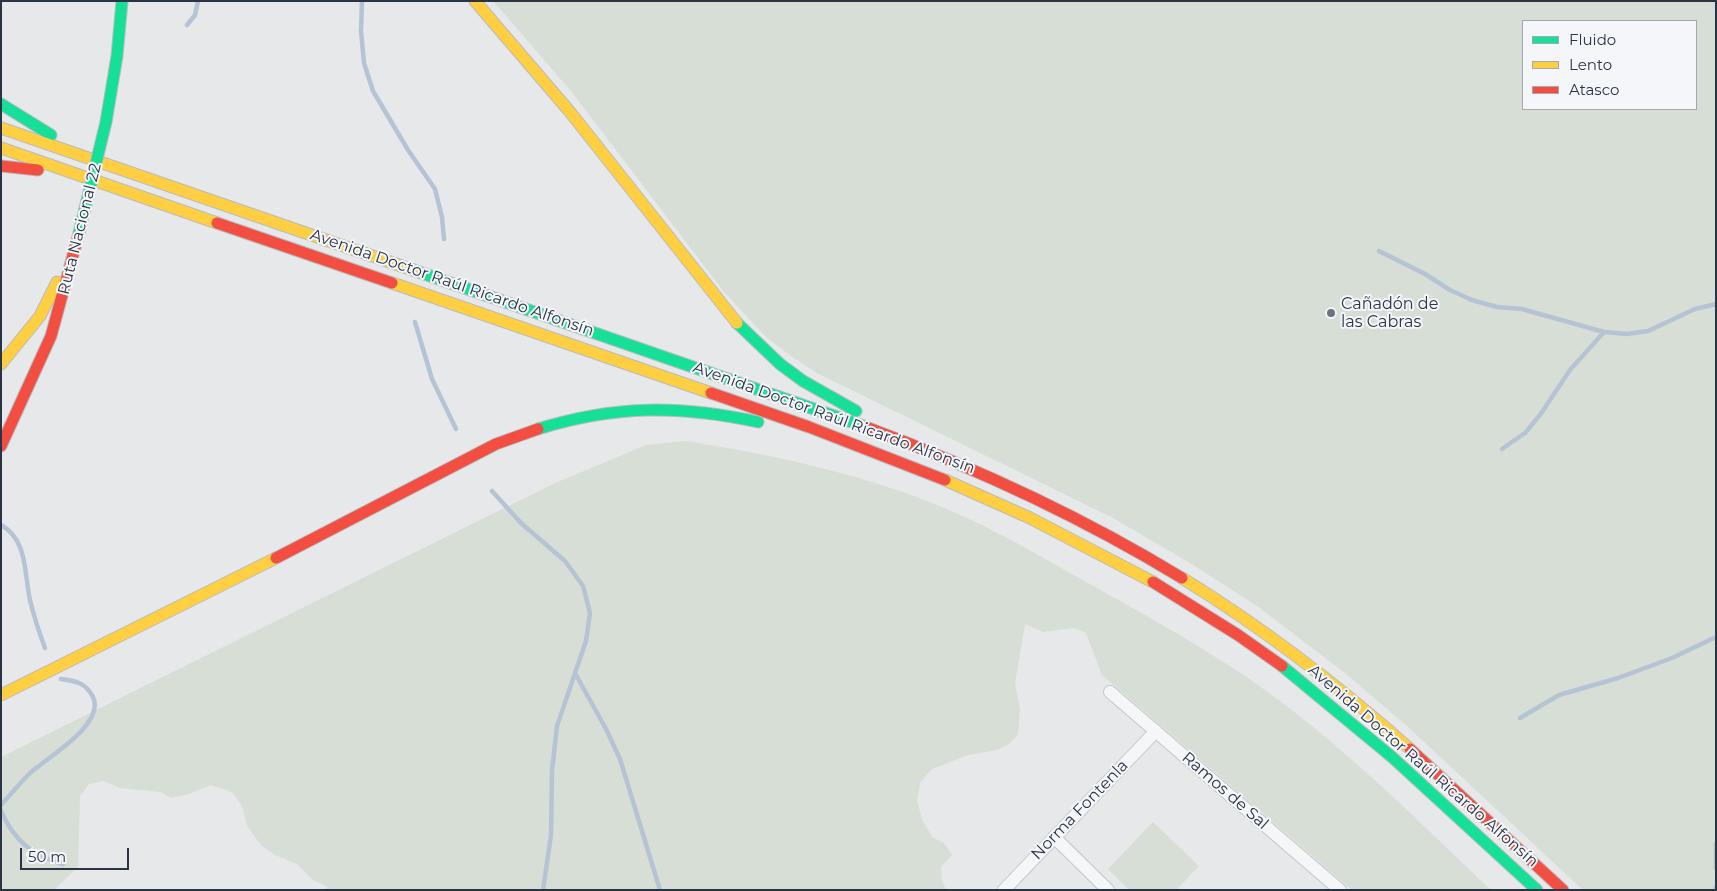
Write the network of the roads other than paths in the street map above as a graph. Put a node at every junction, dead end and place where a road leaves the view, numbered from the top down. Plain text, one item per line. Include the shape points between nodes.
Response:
1 (118, 1) edge
2 (122, 1) edge
3 (476, 1) edge
4 (120, 22) junction
5 (1, 104) edge
6 (1, 128) edge
7 (1, 148) edge
8 (91, 159) junction
9 (1, 166) edge
10 (102, 182) junction
11 (79, 233) junction
12 (1, 364) edge
13 (1, 446) edge
14 (875, 452) junction
15 (976, 469) junction
16 (1110, 692) dead end
17 (1, 696) edge
18 (1156, 731) junction
19 (1054, 838) junction
20 (1004, 890) edge
21 (1108, 890) edge
22 (1340, 890) edge
23 (1537, 890) edge
24 (1563, 890) edge

1 - 4 highway
2 - 4 highway, Ruta Nacional 22
3 - 15 highway via 570,112 708,290 755,343 802,381 830,397
4 - 11 highway, Ruta Nacional 22, bridge via 106,122
5 - 8 highway
6 - 8 highway
7 - 10 highway
8 - 15 highway, Avenida Doctor Raúl Ricardo Alfonsín via 841,417
9 - 10 highway
10 - 14 highway, Avenida Doctor Raúl Ricardo Alfonsín
11 - 12 highway via 40,316
11 - 13 highway, Ruta Nacional 22 via 50,336
14 - 17 highway via 712,412 656,408 576,416 496,444 325,534
14 - 23 highway, Avenida Doctor Raúl Ricardo Alfonsín via 1002,505 1084,545 1237,634 1374,741
15 - 24 highway, Avenida Doctor Raúl Ricardo Alfonsín via 1156,562 1283,645 1367,712
16 - 18 street, Ramos de Sal
18 - 19 street, Norma Fontenla
18 - 22 street, Ramos de Sal
19 - 20 street, Norma Fontenla
19 - 21 street

